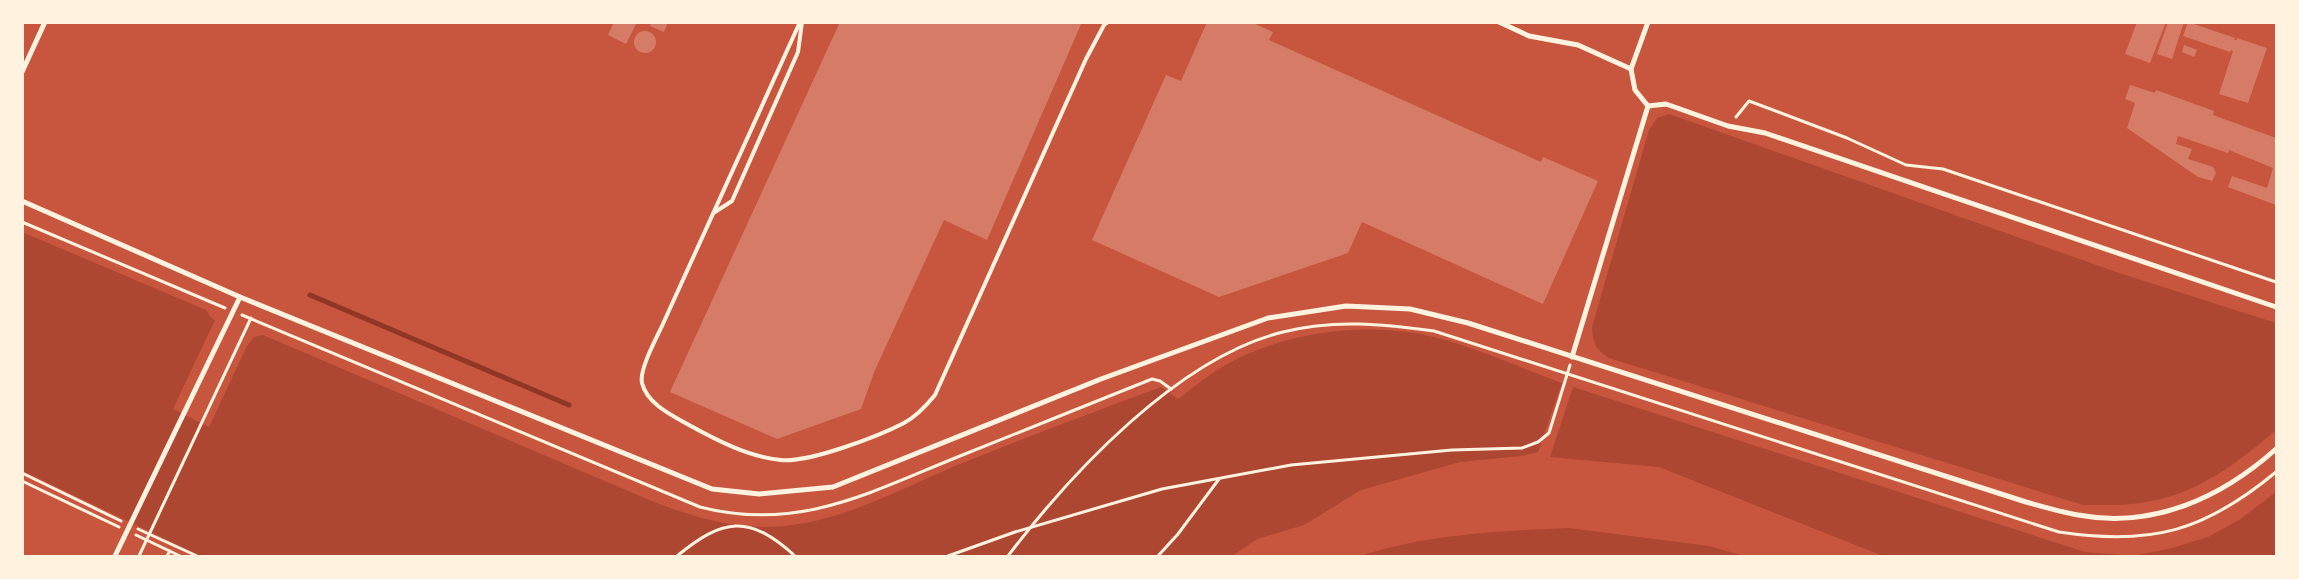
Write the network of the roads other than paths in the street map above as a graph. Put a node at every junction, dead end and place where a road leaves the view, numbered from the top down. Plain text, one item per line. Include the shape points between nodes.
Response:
1 (45, 22) edge
2 (801, 22) edge
3 (1108, 22) edge
4 (1499, 22) edge
5 (1648, 22) edge
6 (1631, 69) junction
7 (22, 72) edge
8 (1648, 106) junction
9 (22, 201) edge
10 (714, 212) junction
11 (240, 297) junction
12 (2276, 307) edge
13 (1572, 357) junction
14 (2276, 449) edge
15 (115, 556) edge

1 - 7 street
2 - 10 lane
2 - 10 lane via 798,52 732,201
3 - 10 lane via 1086,59 935,395 905,423 814,458 784,461 758,457 694,428 665,412 648,395 642,382 647,361
4 - 6 street via 1529,36 1578,45
5 - 6 street
6 - 8 street via 1635,90
8 - 12 street via 1666,104 1728,126 1765,133
8 - 13 street
9 - 11 street
11 - 13 street via 712,488 759,494 834,487 1101,379 1268,318 1346,306 1410,309 1468,322
11 - 15 street
13 - 14 street via 2026,502 2079,516 2122,518 2185,507 2216,494 2252,471

